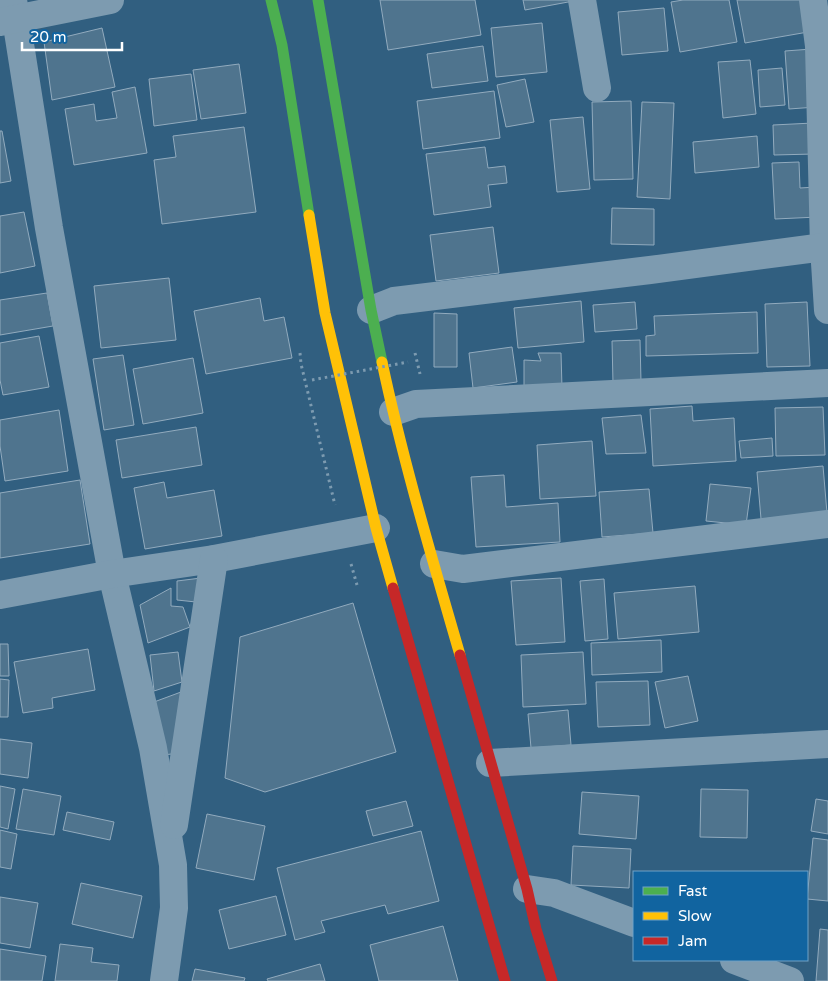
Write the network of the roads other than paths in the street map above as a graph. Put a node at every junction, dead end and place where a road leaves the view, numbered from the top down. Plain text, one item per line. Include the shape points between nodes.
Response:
1 (110, 0) edge
2 (271, 0) edge
3 (318, 0) edge
4 (582, 0) edge
5 (813, 0) edge
6 (10, 14) edge
7 (597, 88) dead end
8 (824, 247) junction
9 (371, 310) junction
10 (828, 310) edge
11 (828, 383) edge
12 (393, 412) junction
13 (828, 524) edge
14 (376, 528) junction
15 (214, 559) junction
16 (434, 564) junction
17 (112, 574) junction
18 (0, 595) edge
19 (828, 744) edge
20 (490, 763) junction
21 (173, 866) junction
22 (527, 889) junction
23 (633, 922) edge
24 (737, 961) edge
25 (164, 981) edge
26 (505, 981) edge
27 (552, 981) edge
28 (790, 981) edge

1 - 6 street
2 - 14 street via 282,45 325,313
3 - 9 street
4 - 7 street
5 - 8 street via 819,46
6 - 17 street
8 - 9 street via 394,301
8 - 10 street
9 - 12 street
11 - 12 street via 416,404
12 - 16 street
13 - 16 street via 463,569
14 - 15 street
14 - 26 street
15 - 17 street
15 - 21 street via 174,823
16 - 20 street
17 - 18 street
17 - 21 street via 153,748
19 - 20 street
20 - 22 street
21 - 25 street via 174,908
22 - 23 street via 554,893
22 - 27 street
24 - 28 street

